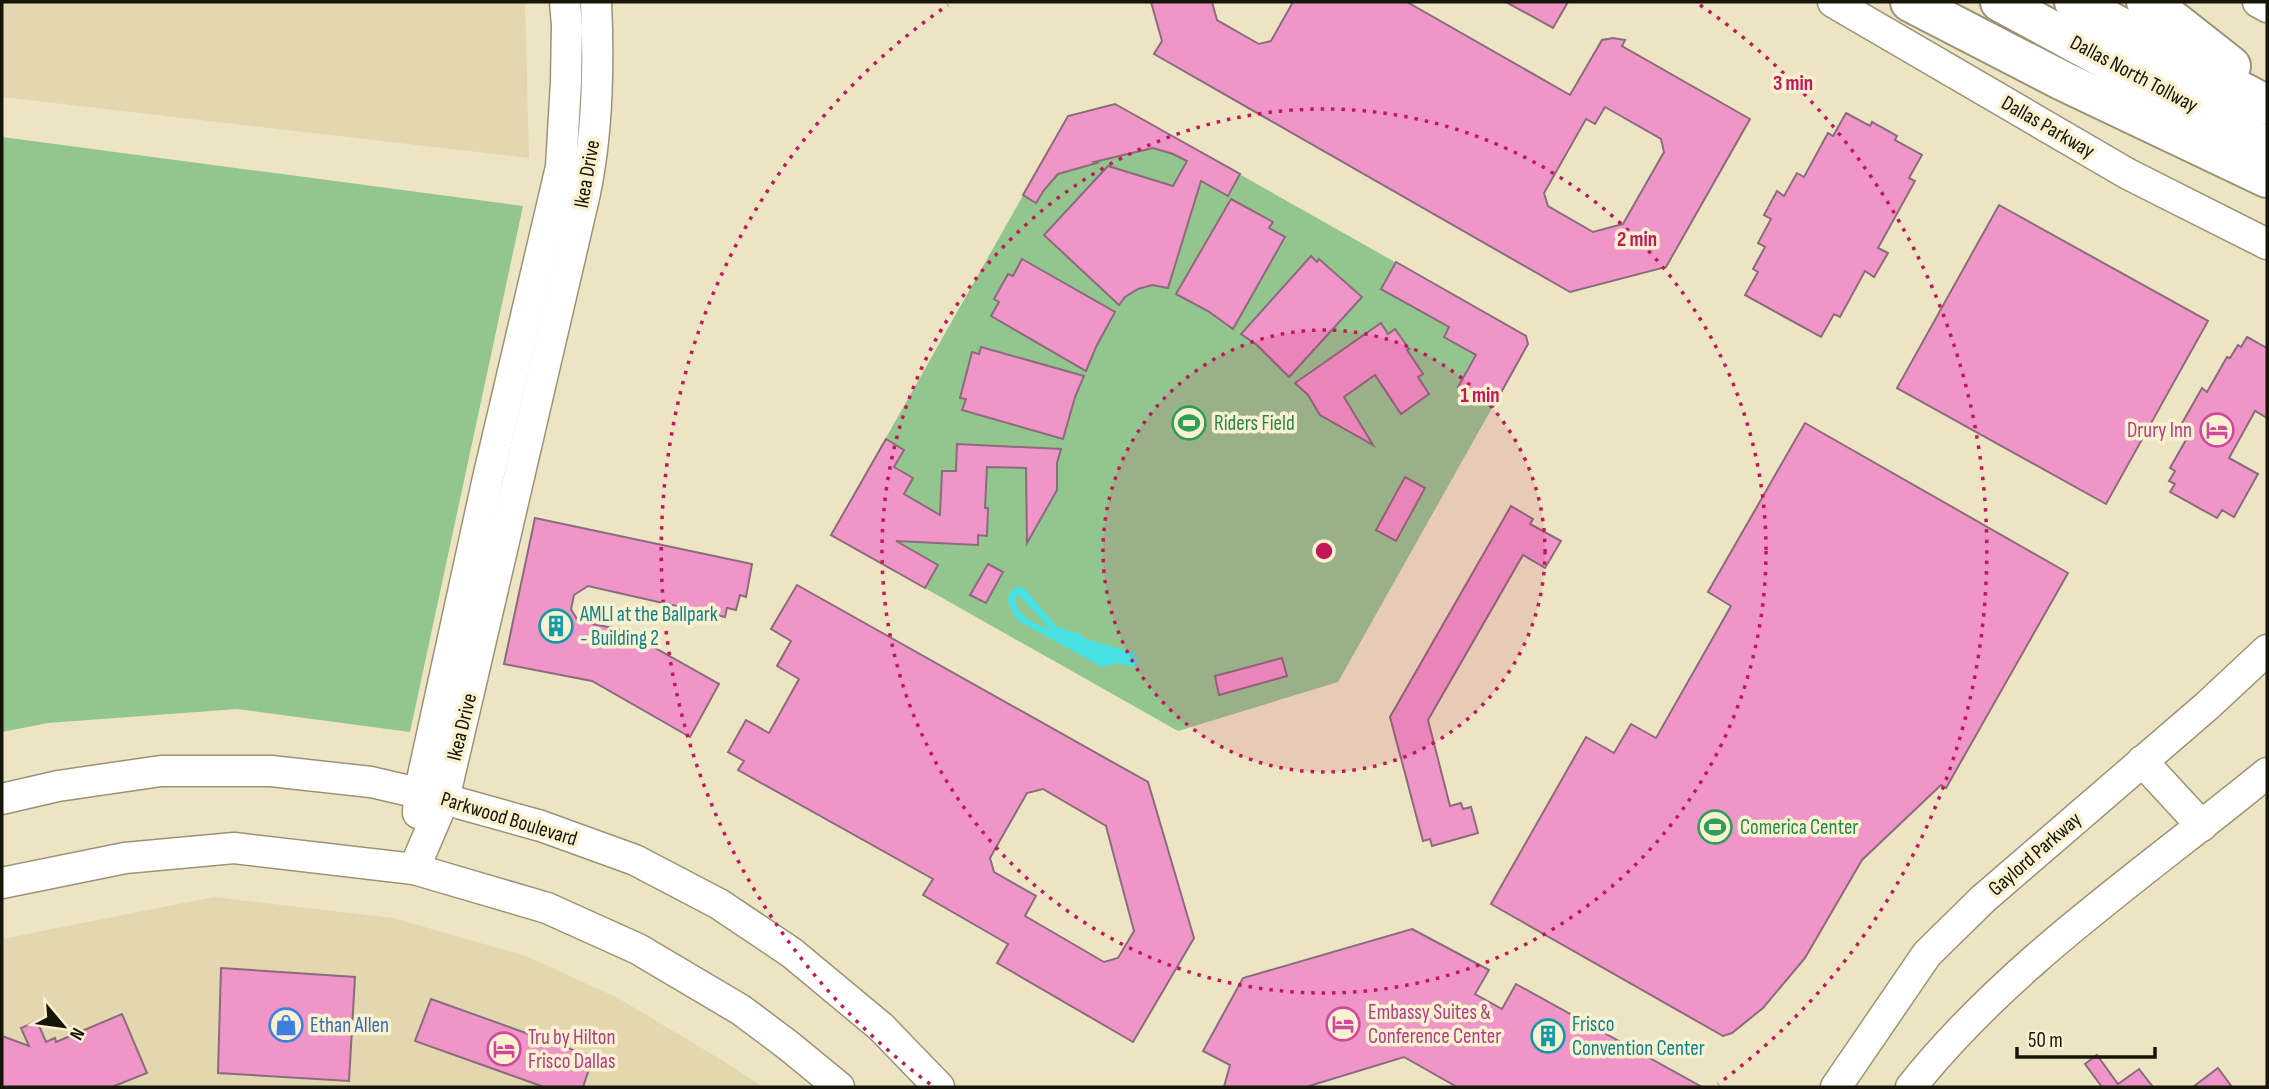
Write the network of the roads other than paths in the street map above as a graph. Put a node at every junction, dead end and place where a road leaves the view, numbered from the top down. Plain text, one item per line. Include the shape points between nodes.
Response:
1 (565, 2) edge
2 (596, 2) edge
3 (1833, 2) edge
4 (1910, 2) edge
5 (2000, 2) edge
6 (2074, 2) edge
7 (2146, 2) edge
8 (2258, 2) edge
9 (2267, 7) edge
10 (2267, 95) edge
11 (2267, 105) edge
12 (2267, 147) edge
13 (2267, 178) edge
14 (2267, 244) edge
15 (488, 478) junction
16 (518, 485) junction
17 (2267, 650) edge
18 (2142, 761) junction
19 (2267, 773) edge
20 (432, 796) junction
21 (2, 799) edge
22 (2202, 826) junction
23 (414, 870) junction
24 (2, 883) edge
25 (839, 1087) edge
26 (939, 1087) edge
27 (1836, 1087) edge
28 (1910, 1087) edge

1 - 15 street, Ikea Drive via 561,167
2 - 16 street, Ikea Drive via 597,103 589,172
3 - 14 street, Dallas Parkway via 2128,174
4 - 13 highway
5 - 12 highway, Dallas North Tollway
6 - 11 highway, Dallas North Tollway
7 - 10 highway
8 - 9 street
15 - 16 street
15 - 20 street, Ikea Drive
16 - 20 street, Ikea Drive
17 - 18 street, Gaylord Parkway
18 - 22 street
18 - 27 street, Gaylord Parkway via 1983,899 1927,954
19 - 22 street
20 - 21 street, Parkwood Boulevard via 371,782 271,771 161,771
20 - 23 street, Ikea Drive
20 - 26 street, Parkwood Boulevard via 541,826 635,860 719,904 822,977 881,1027
22 - 28 street via 2071,927 1983,1006
23 - 24 street via 234,848 125,858
23 - 25 street via 547,908 638,949 741,1010

